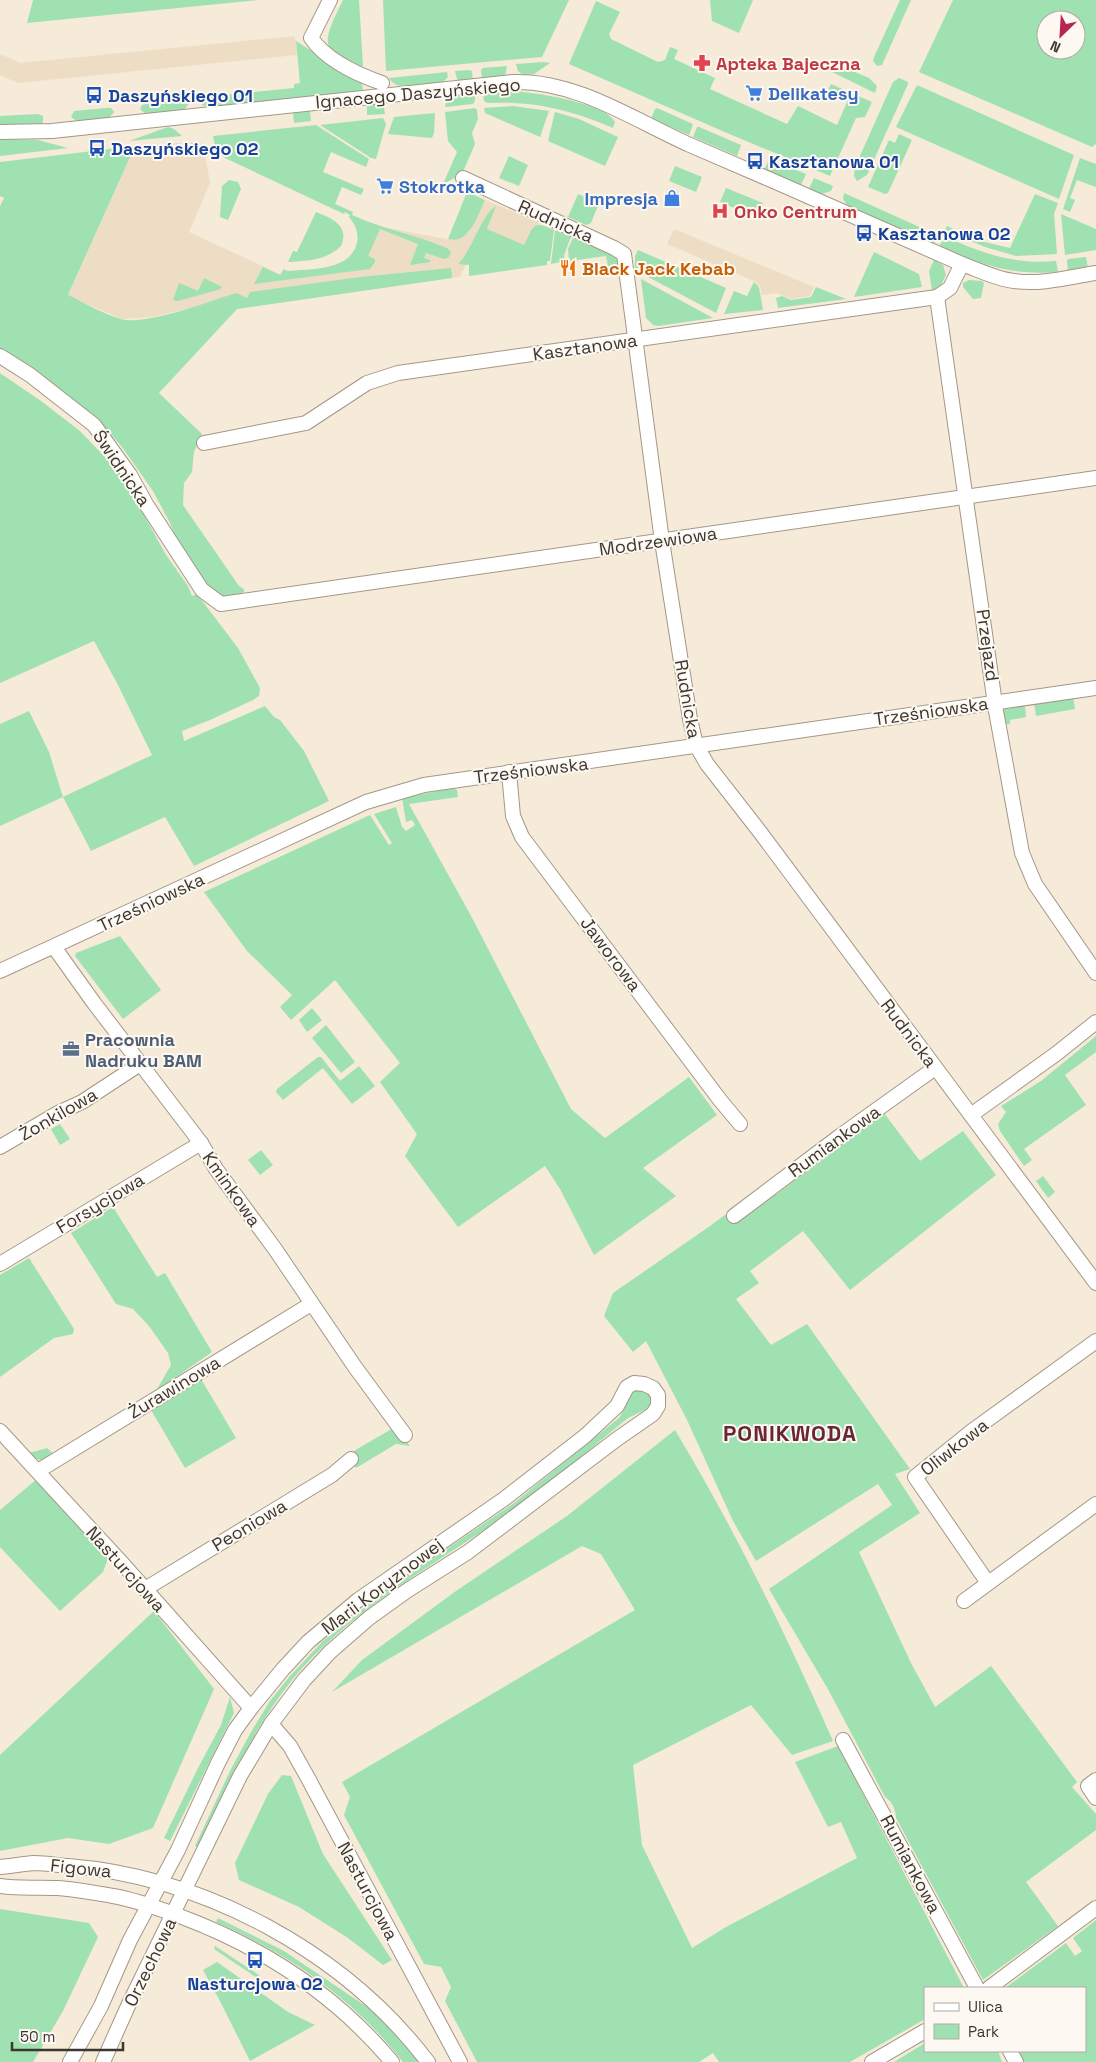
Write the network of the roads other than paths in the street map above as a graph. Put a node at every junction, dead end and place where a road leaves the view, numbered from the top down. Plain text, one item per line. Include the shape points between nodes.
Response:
1 (330, 0) edge
2 (382, 83) dead end
3 (0, 132) edge
4 (463, 178) dead end
5 (962, 264) junction
6 (1096, 273) edge
7 (937, 297) junction
8 (635, 340) junction
9 (0, 356) edge
10 (204, 443) dead end
11 (1096, 478) edge
12 (967, 497) junction
13 (662, 541) junction
14 (221, 604) joint
15 (1096, 688) edge
16 (996, 701) junction
17 (696, 745) junction
18 (509, 772) junction
19 (54, 947) junction
20 (0, 971) edge
21 (1096, 972) edge
22 (1096, 1022) edge
23 (140, 1064) junction
24 (935, 1068) junction
25 (971, 1115) junction
26 (740, 1124) dead end
27 (201, 1143) junction
28 (0, 1147) edge
29 (734, 1216) dead end
30 (0, 1264) edge
31 (1096, 1283) edge
32 (311, 1304) junction
33 (1096, 1341) edge
34 (0, 1431) edge
35 (404, 1435) dead end
36 (351, 1459) dead end
37 (38, 1471) junction
38 (1096, 1504) edge
39 (988, 1583) junction
40 (144, 1589) junction
41 (964, 1601) dead end
42 (251, 1708) junction
43 (271, 1724) junction
44 (843, 1740) dead end
45 (1096, 1780) edge
46 (1096, 1798) edge
47 (0, 1867) edge
48 (162, 1882) junction
49 (0, 1886) edge
50 (186, 1889) junction
51 (148, 1905) junction
52 (1096, 1908) edge
53 (173, 1914) junction
54 (976, 1987) edge
55 (990, 1987) edge
56 (924, 2031) edge
57 (70, 2062) edge
58 (103, 2062) edge
59 (392, 2062) edge
60 (428, 2062) edge
61 (460, 2062) edge
62 (872, 2062) edge

1 - 2 street via 311,38 318,48 355,74
3 - 5 street, Ignacego Daszyńskiego via 61,130 531,82 550,85 595,101
4 - 8 street, Rudnicka via 624,254
5 - 6 street, Ignacego Daszyńskiego via 1015,281
5 - 7 street via 950,288
7 - 8 street, Kasztanowa
7 - 12 street, Przejazd
8 - 10 street, Kasztanowa via 398,373 366,382 306,423
8 - 13 street, Rudnicka
9 - 14 street, Świdnicka via 94,425 130,475 202,590
11 - 12 street, Modrzewiowa
12 - 13 street, Modrzewiowa
12 - 16 street, Przejazd
13 - 14 street, Modrzewiowa
13 - 17 street, Rudnicka
15 - 16 street, Trześniowska
16 - 17 street, Trześniowska
16 - 21 street, Przejazd via 1025,864 1035,884
17 - 18 street, Trześniowska via 596,762
17 - 24 street, Rudnicka
18 - 19 street, Trześniowska via 415,787 366,802
18 - 26 street, Jaworowa via 513,816 522,837
19 - 20 street, Trześniowska
19 - 23 street, Kminkowa
22 - 25 street
23 - 27 street, Kminkowa
23 - 28 street, Żonkilowa via 82,1102
24 - 25 street, Rudnicka
24 - 29 street, Rumiankowa
25 - 31 street, Rudnicka
27 - 30 street, Forsycjowa
27 - 32 street, Kminkowa via 216,1170
32 - 35 street, Kminkowa
32 - 37 street, Żurawinowa
33 - 39 street, Oliwkowa via 972,1431 915,1477
34 - 37 street, Nasturcjowa
36 - 40 street, Peoniowa via 332,1475
37 - 40 street, Nasturcjowa
38 - 39 street
39 - 41 street
40 - 42 street, Nasturcjowa
42 - 43 street, Marii Koryznowej via 308,1642 358,1600 504,1499 585,1436 617,1406 627,1387 634,1383 653,1388 658,1395 658,1406 653,1414 504,1526 369,1618 310,1673
42 - 48 street, Marii Koryznowej via 218,1762
43 - 50 street, Marii Koryznowej via 240,1776
43 - 61 street, Nasturcjowa via 290,1746
44 - 54 street, Rumiankowa
45 - 46 street via 1088,1786
47 - 48 street, Figowa via 34,1863 103,1869
48 - 50 street, Figowa
48 - 51 street, Marii Koryznowej
49 - 51 street, Figowa via 57,1888 114,1896
50 - 53 street, Orzechowa
50 - 60 street, Figowa via 256,1921 317,1957 380,2007
51 - 53 street, Figowa
51 - 57 street, Orzechowa via 101,2006
52 - 55 street
53 - 58 street, Orzechowa
53 - 59 street, Figowa via 233,1938 306,1981 340,2007
56 - 62 street

